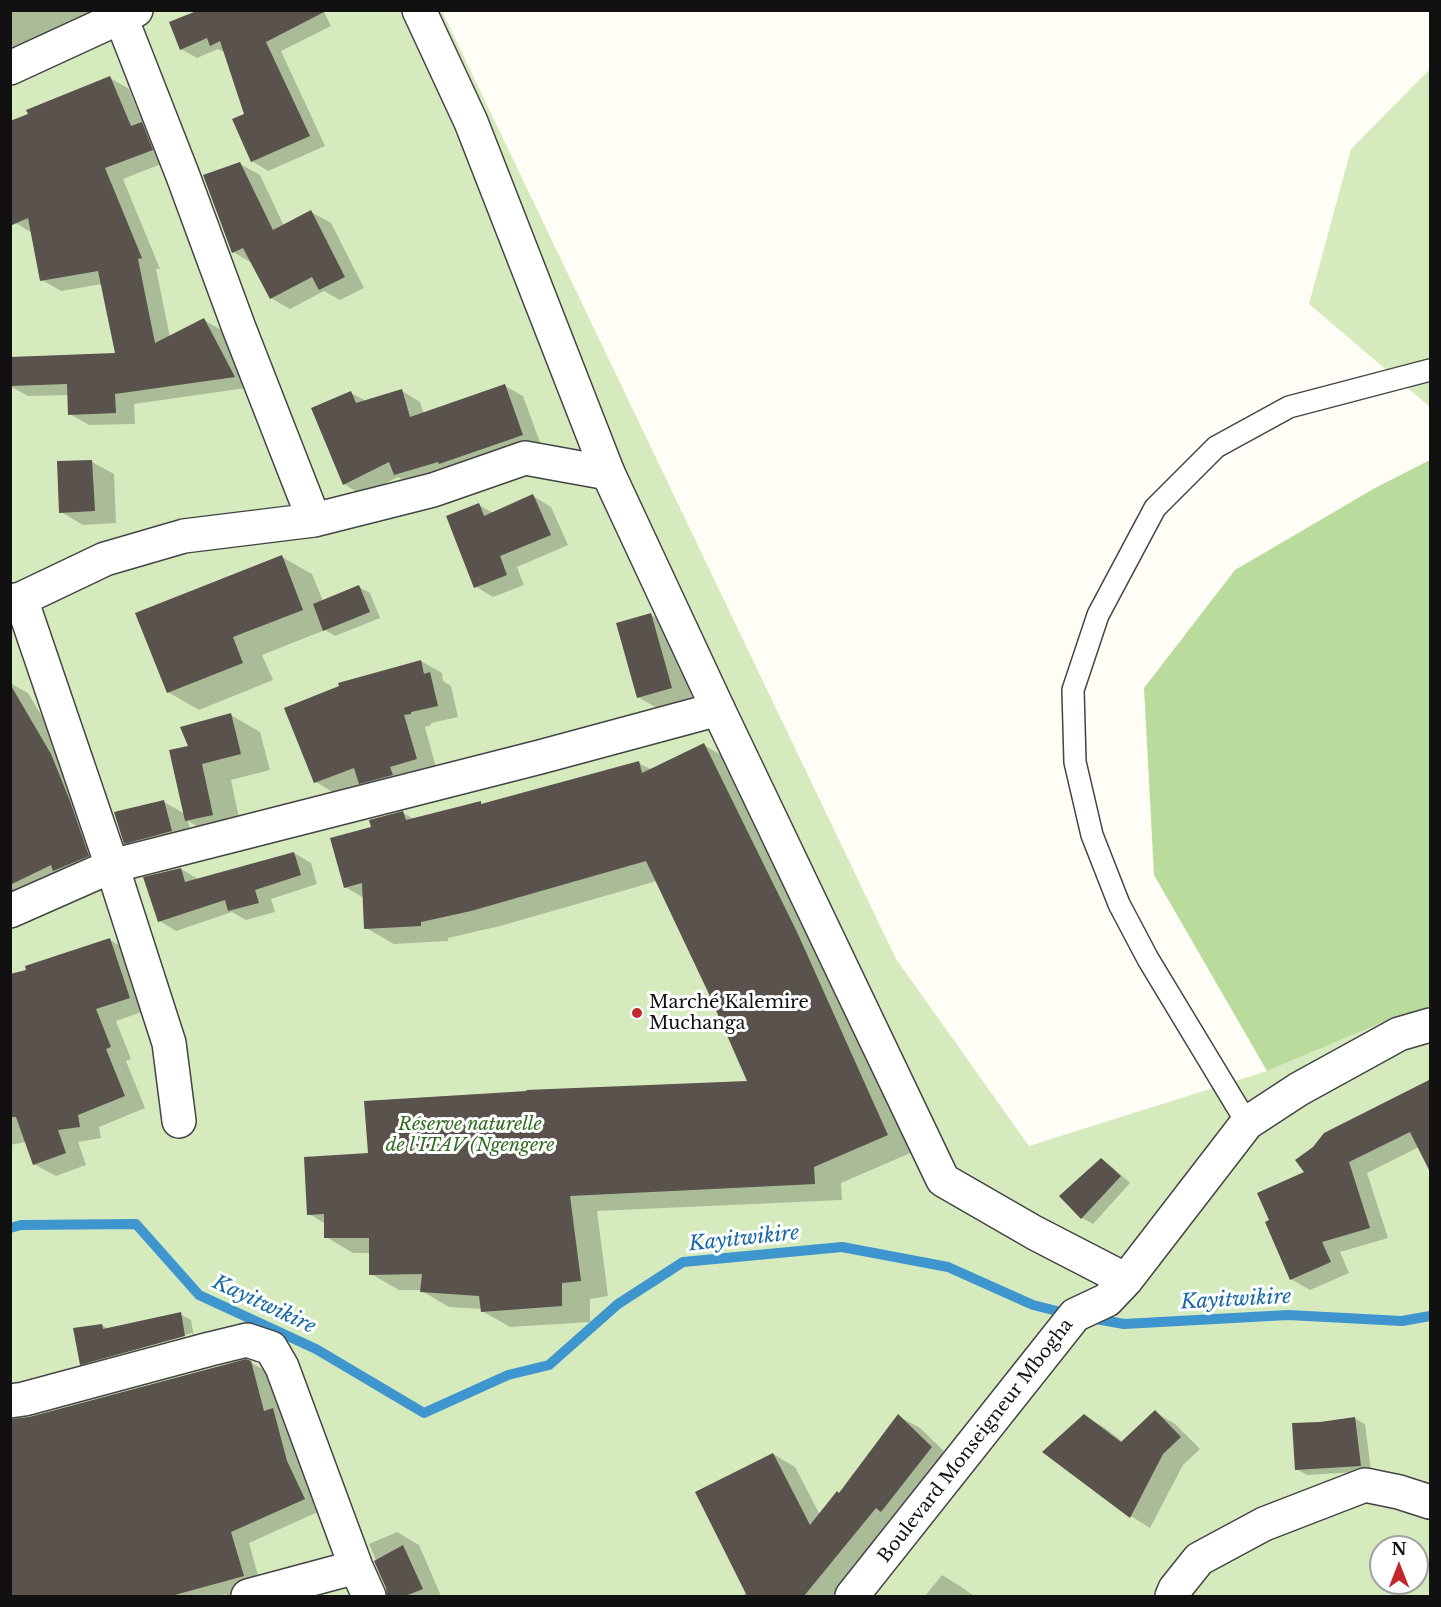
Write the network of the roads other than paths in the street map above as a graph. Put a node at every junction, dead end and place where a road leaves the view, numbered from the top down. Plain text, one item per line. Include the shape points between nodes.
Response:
1 (419, 10) edge
2 (125, 13) edge
3 (10, 68) edge
4 (1431, 370) edge
5 (608, 473) junction
6 (314, 520) junction
7 (16, 600) edge
8 (718, 709) junction
9 (112, 866) junction
10 (10, 911) edge
11 (1431, 1025) edge
12 (179, 1121) dead end
13 (1247, 1123) junction
14 (1116, 1290) junction
15 (10, 1401) edge
16 (1431, 1502) edge
17 (356, 1567) junction
18 (248, 1596) edge
19 (369, 1596) edge
20 (852, 1596) edge
21 (1172, 1596) edge

1 - 5 street via 471,122
2 - 3 street
2 - 6 street via 239,328
4 - 13 lane via 1289,407 1216,447 1155,508 1098,615 1073,690 1075,762 1092,835 1119,904
5 - 6 street via 525,458 433,490
5 - 8 street
6 - 7 street via 184,536 105,559
7 - 9 street
8 - 9 street
8 - 14 street via 943,1180 1035,1233
9 - 10 street
9 - 12 street via 169,1043
11 - 13 street, Boulevard Monseigneur Mbogha via 1399,1034 1299,1089
13 - 14 street, Boulevard Monseigneur Mbogha
14 - 20 street, Boulevard Monseigneur Mbogha via 1075,1315
15 - 17 street via 247,1340 271,1348 282,1367
16 - 21 street via 1365,1485 1264,1524 1199,1559
17 - 18 street
17 - 19 street

